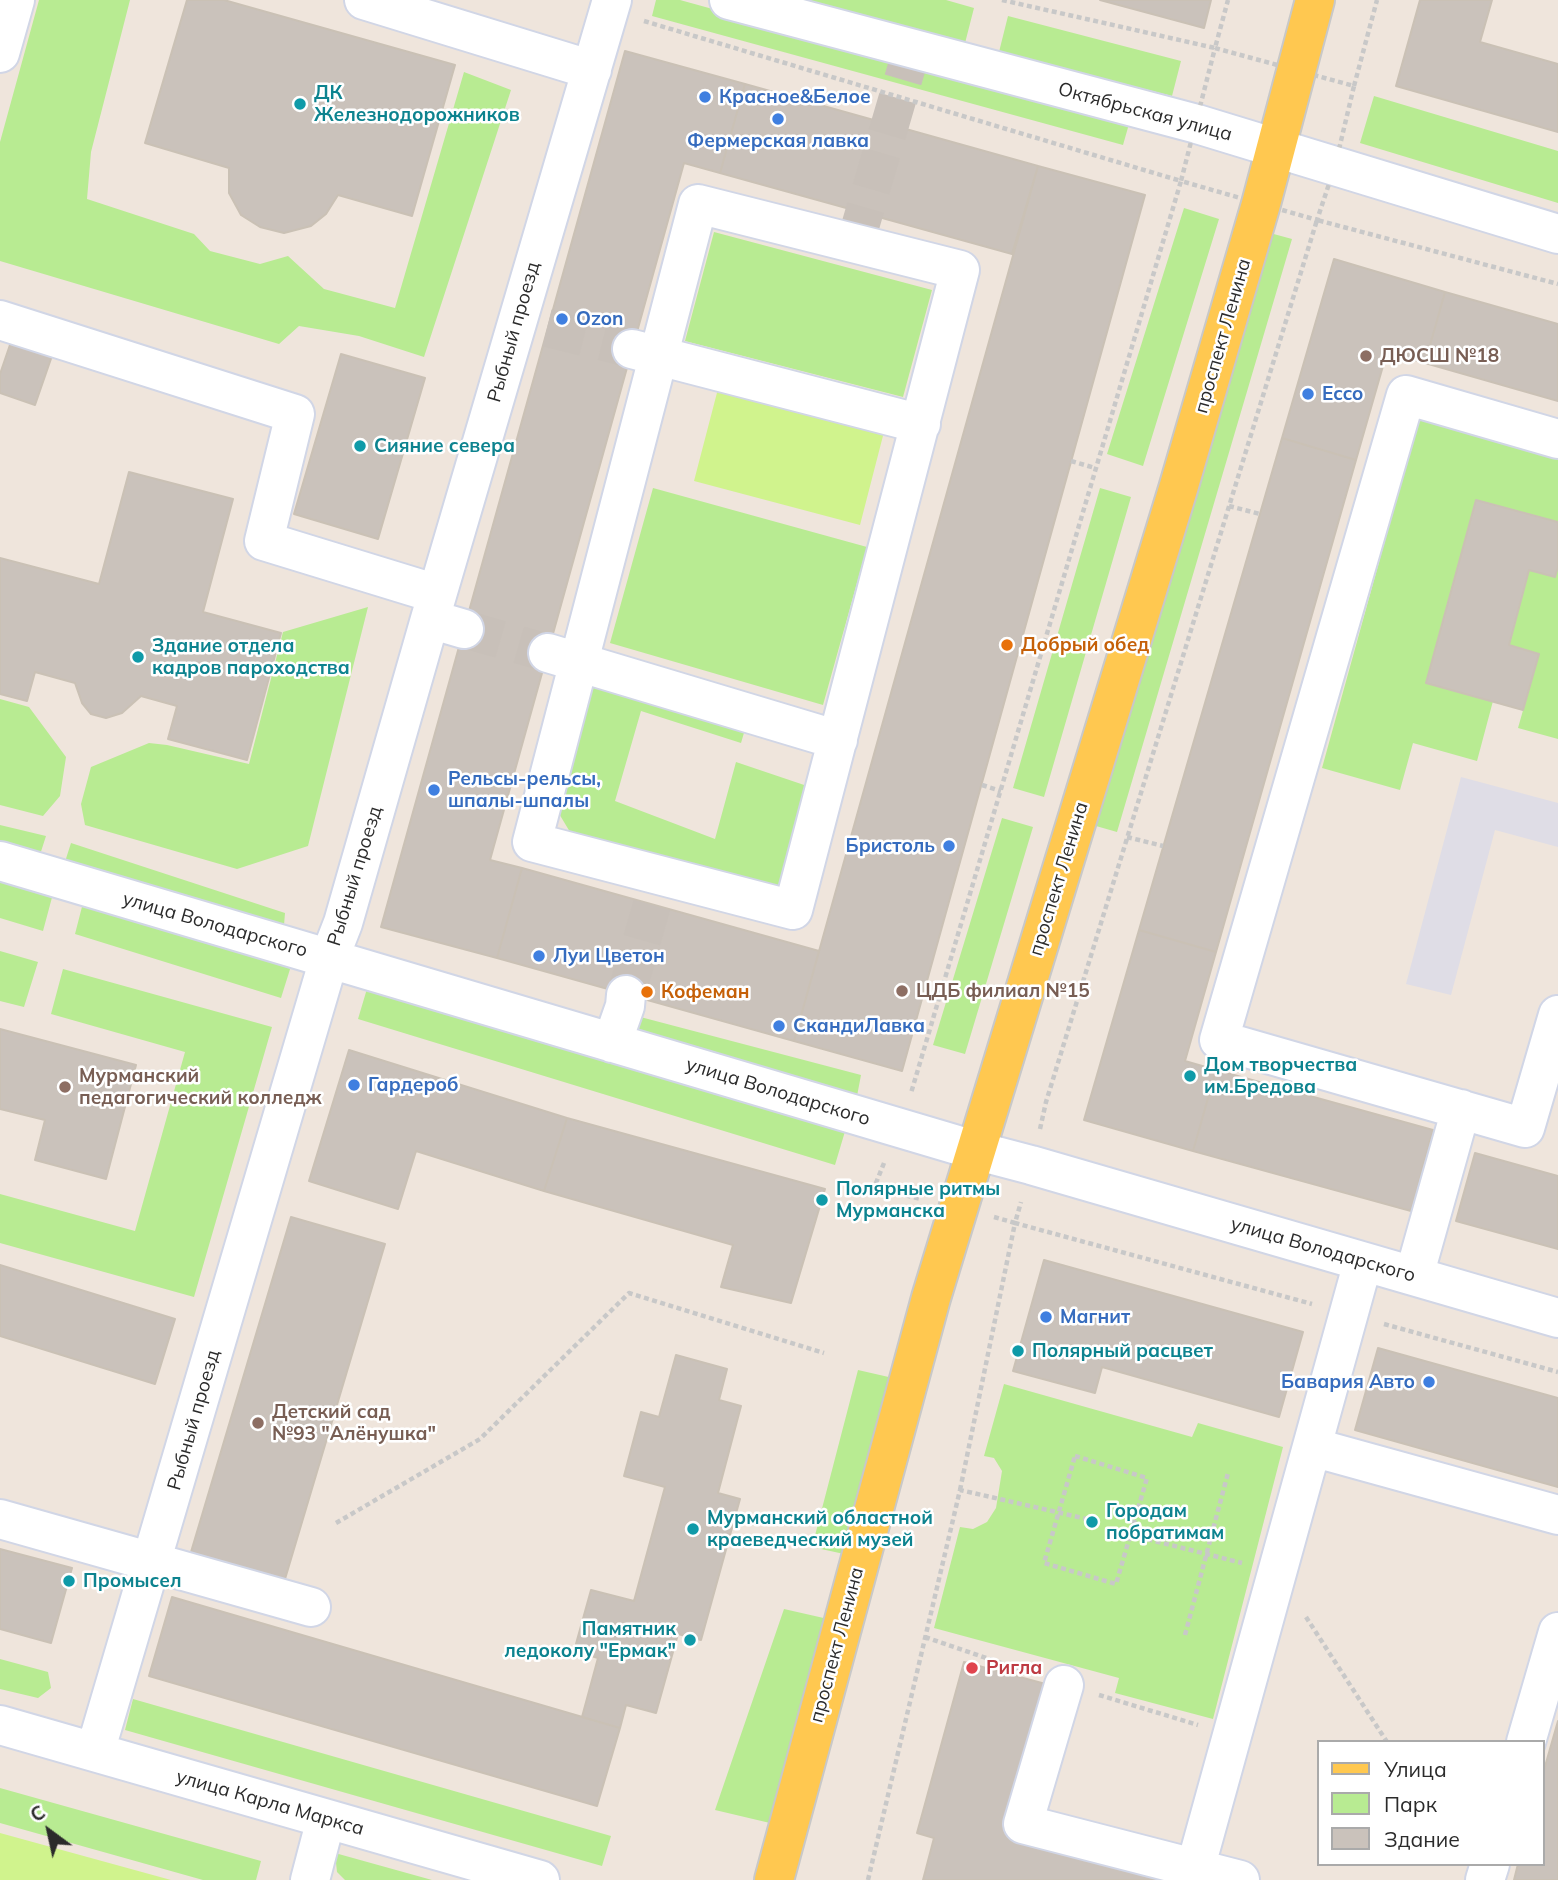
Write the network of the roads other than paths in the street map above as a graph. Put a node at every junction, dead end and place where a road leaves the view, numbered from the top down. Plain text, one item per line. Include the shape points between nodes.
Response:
1 (15, 0) edge
2 (364, 0) edge
3 (729, 0) edge
4 (1315, 0) edge
5 (611, 5) edge
6 (0, 53) edge
7 (592, 70) junction
8 (1276, 147) junction
9 (1558, 234) edge
10 (0, 320) edge
11 (645, 353) junction
12 (921, 424) junction
13 (1558, 439) edge
14 (444, 614) junction
15 (563, 659) junction
16 (838, 740) junction
17 (0, 861) edge
18 (329, 959) junction
19 (626, 995) tunnel mouth
20 (1558, 1015) edge
21 (612, 1043) junction
22 (1461, 1109) junction
23 (974, 1150) junction
24 (1363, 1262) junction
25 (1414, 1276) junction
26 (1558, 1318) edge
27 (1312, 1447) junction
28 (1558, 1516) edge
29 (0, 1519) edge
30 (152, 1561) junction
31 (311, 1607) dead end
32 (1558, 1632) edge
33 (1064, 1685) dead end
34 (0, 1725) edge
35 (1527, 1740) edge
36 (95, 1752) junction
37 (326, 1819) junction
38 (1194, 1874) edge
39 (310, 1880) edge
40 (540, 1880) edge
41 (774, 1880) edge
42 (1240, 1880) edge

1 - 6 street
2 - 7 street
3 - 8 street, Октябрьская улица
4 - 8 main road, проспект Ленина
5 - 7 street, Рыбный проезд
7 - 14 street, Рыбный проезд via 532,325
8 - 9 street, Октябрьская улица
8 - 23 main road, проспект Ленина via 1178,489
10 - 14 street via 295,414 264,541
11 - 12 street
11 - 12 street via 698,204 960,270
11 - 15 street
12 - 16 street
13 - 22 street via 1406,395 1219,1040
14 - 18 street, Рыбный проезд
15 - 16 street
15 - 16 street via 532,842 657,890 793,910
17 - 18 street, улица Володарского
18 - 21 street, улица Володарского
18 - 30 street, Рыбный проезд
19 - 21 street
20 - 22 street via 1525,1128
21 - 23 street, улица Володарского
22 - 25 street
23 - 24 street, улица Володарского
23 - 41 main road, проспект Ленина
24 - 25 street, улица Володарского
24 - 27 street
25 - 26 street, улица Володарского
27 - 28 street
27 - 38 street
29 - 30 street
30 - 31 street
30 - 36 street, Рыбный проезд
32 - 35 street
33 - 38 street via 1023,1824
34 - 36 street, улица Карла Маркса
36 - 37 street, улица Карла Маркса
37 - 39 street
37 - 40 street, улица Карла Маркса
38 - 42 street

